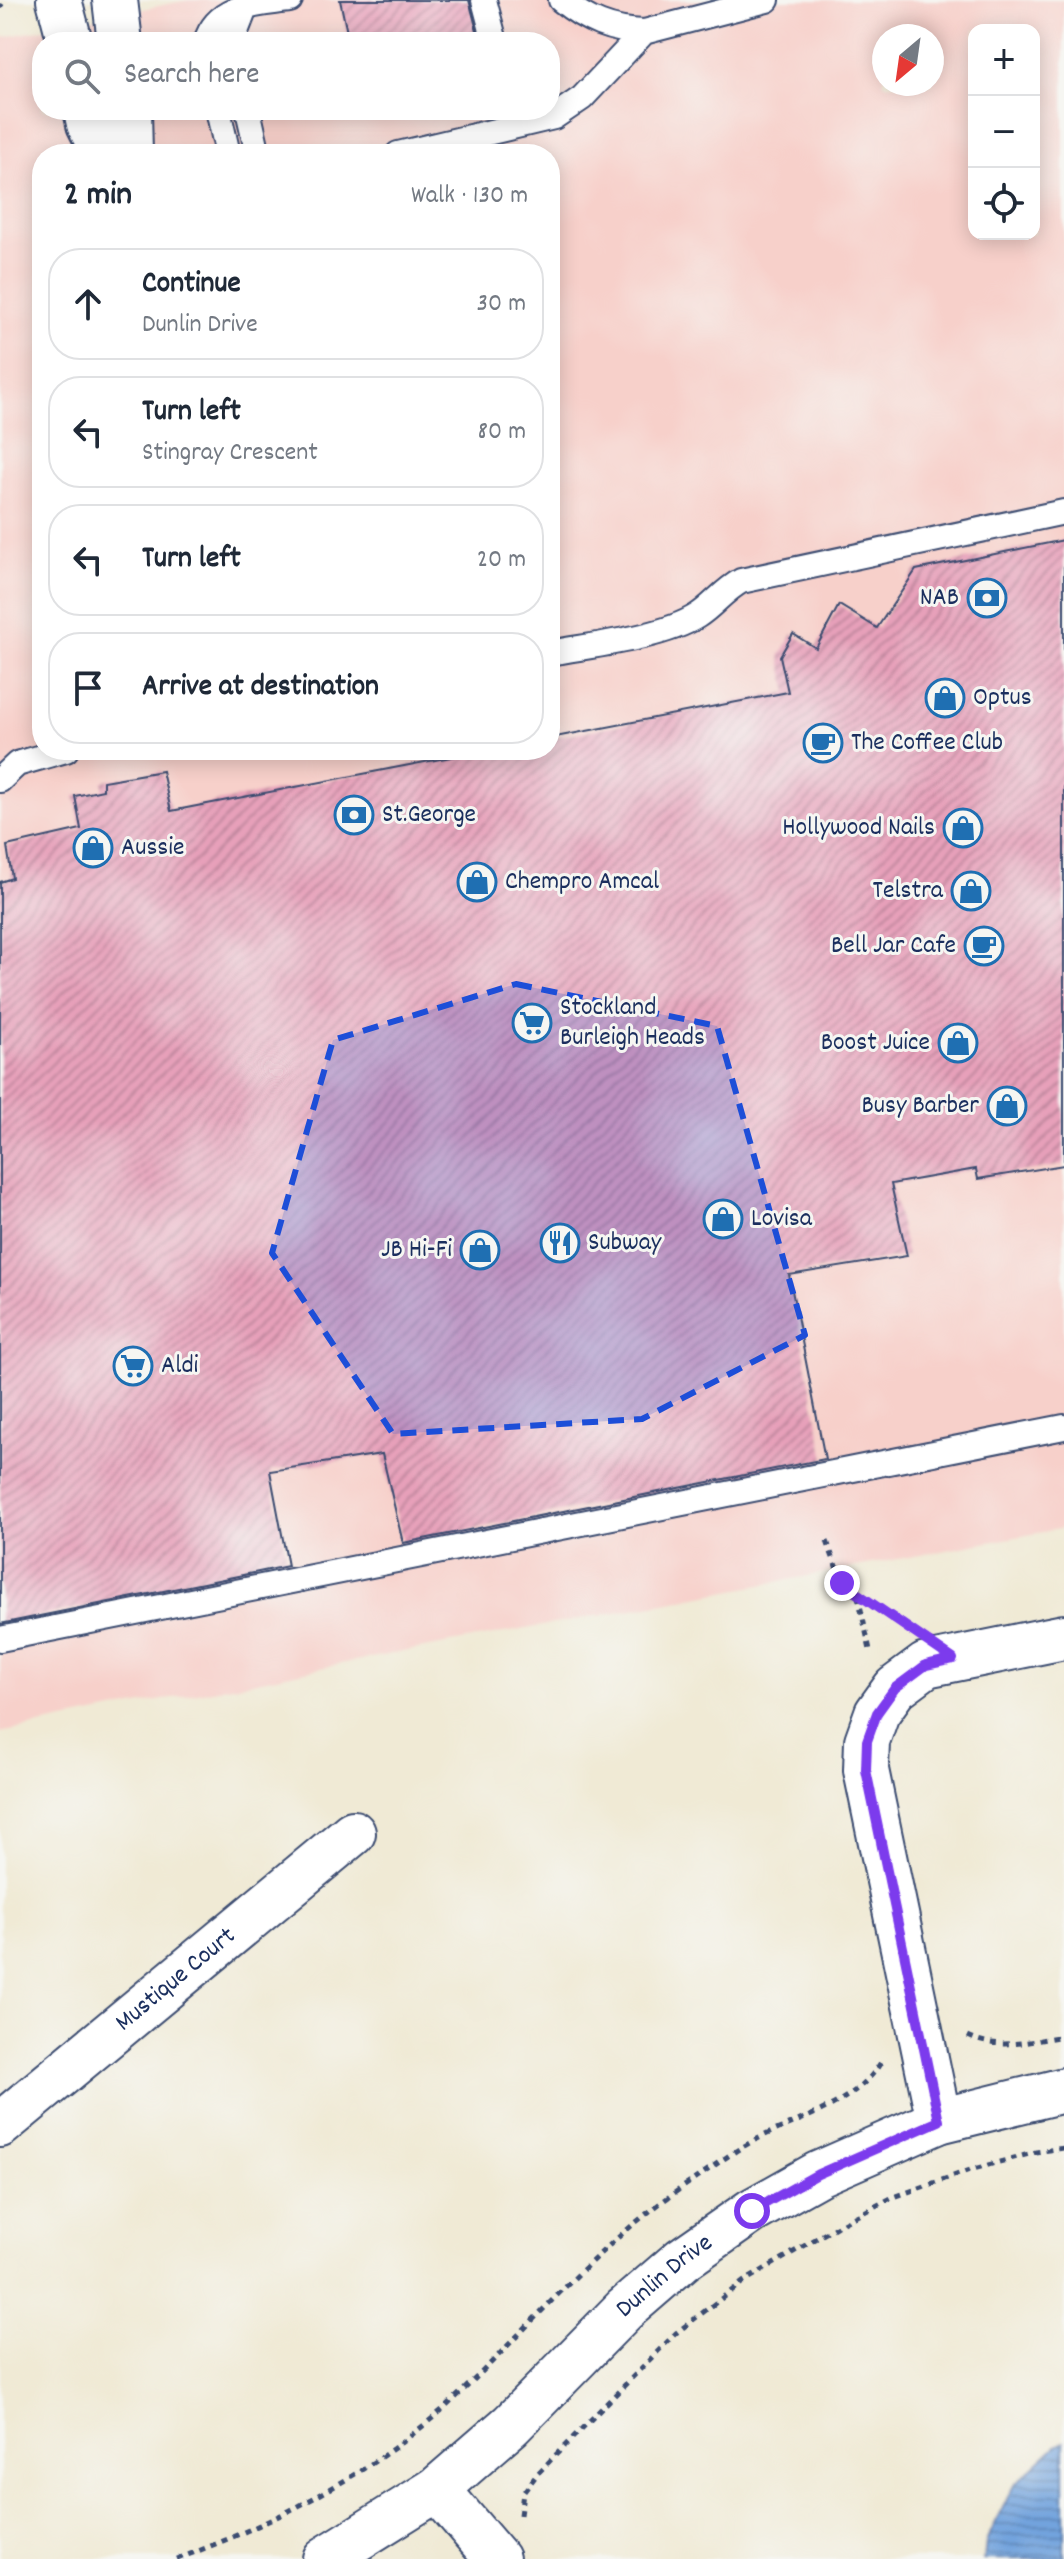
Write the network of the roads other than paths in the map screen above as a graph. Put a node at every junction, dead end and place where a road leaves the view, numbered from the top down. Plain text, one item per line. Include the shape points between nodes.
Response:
1 (115, 0) edge
2 (290, 0) edge
3 (484, 0) edge
4 (561, 0) edge
5 (767, 0) edge
6 (246, 6) junction
7 (119, 32) edge
8 (209, 32) edge
9 (236, 32) edge
10 (492, 32) edge
11 (644, 32) junction
12 (560, 114) edge
13 (88, 120) edge
14 (129, 120) edge
15 (220, 120) edge
16 (250, 120) edge
17 (509, 120) edge
18 (99, 144) edge
19 (130, 144) edge
20 (226, 144) edge
21 (256, 144) edge
22 (431, 144) edge
23 (1064, 512) edge
24 (560, 651) edge
25 (32, 760) edge
26 (0, 780) edge
27 (1064, 1427) edge
28 (1064, 1637) edge
29 (0, 1639) edge
30 (353, 1833) dead end
31 (1064, 2090) edge
32 (939, 2121) junction
33 (0, 2125) edge
34 (437, 2489) junction
35 (325, 2559) edge
36 (497, 2559) edge

1 - 7 street
2 - 6 lane
3 - 10 lane
4 - 11 lane via 601,25
5 - 11 lane
6 - 8 lane via 217,20
6 - 9 lane
11 - 12 lane via 600,81
13 - 18 street
14 - 19 street
15 - 20 lane
16 - 21 lane
17 - 22 lane
23 - 24 lane via 741,581 698,615 667,629
25 - 26 lane via 17,764
27 - 29 lane
28 - 32 street via 926,1665 895,1688 877,1713 867,1741 866,1770
30 - 33 street, Mustique Court
31 - 32 street, Dunlin Drive
32 - 34 street, Dunlin Drive via 818,2174 683,2259
34 - 35 street, Dunlin Drive
34 - 36 street

